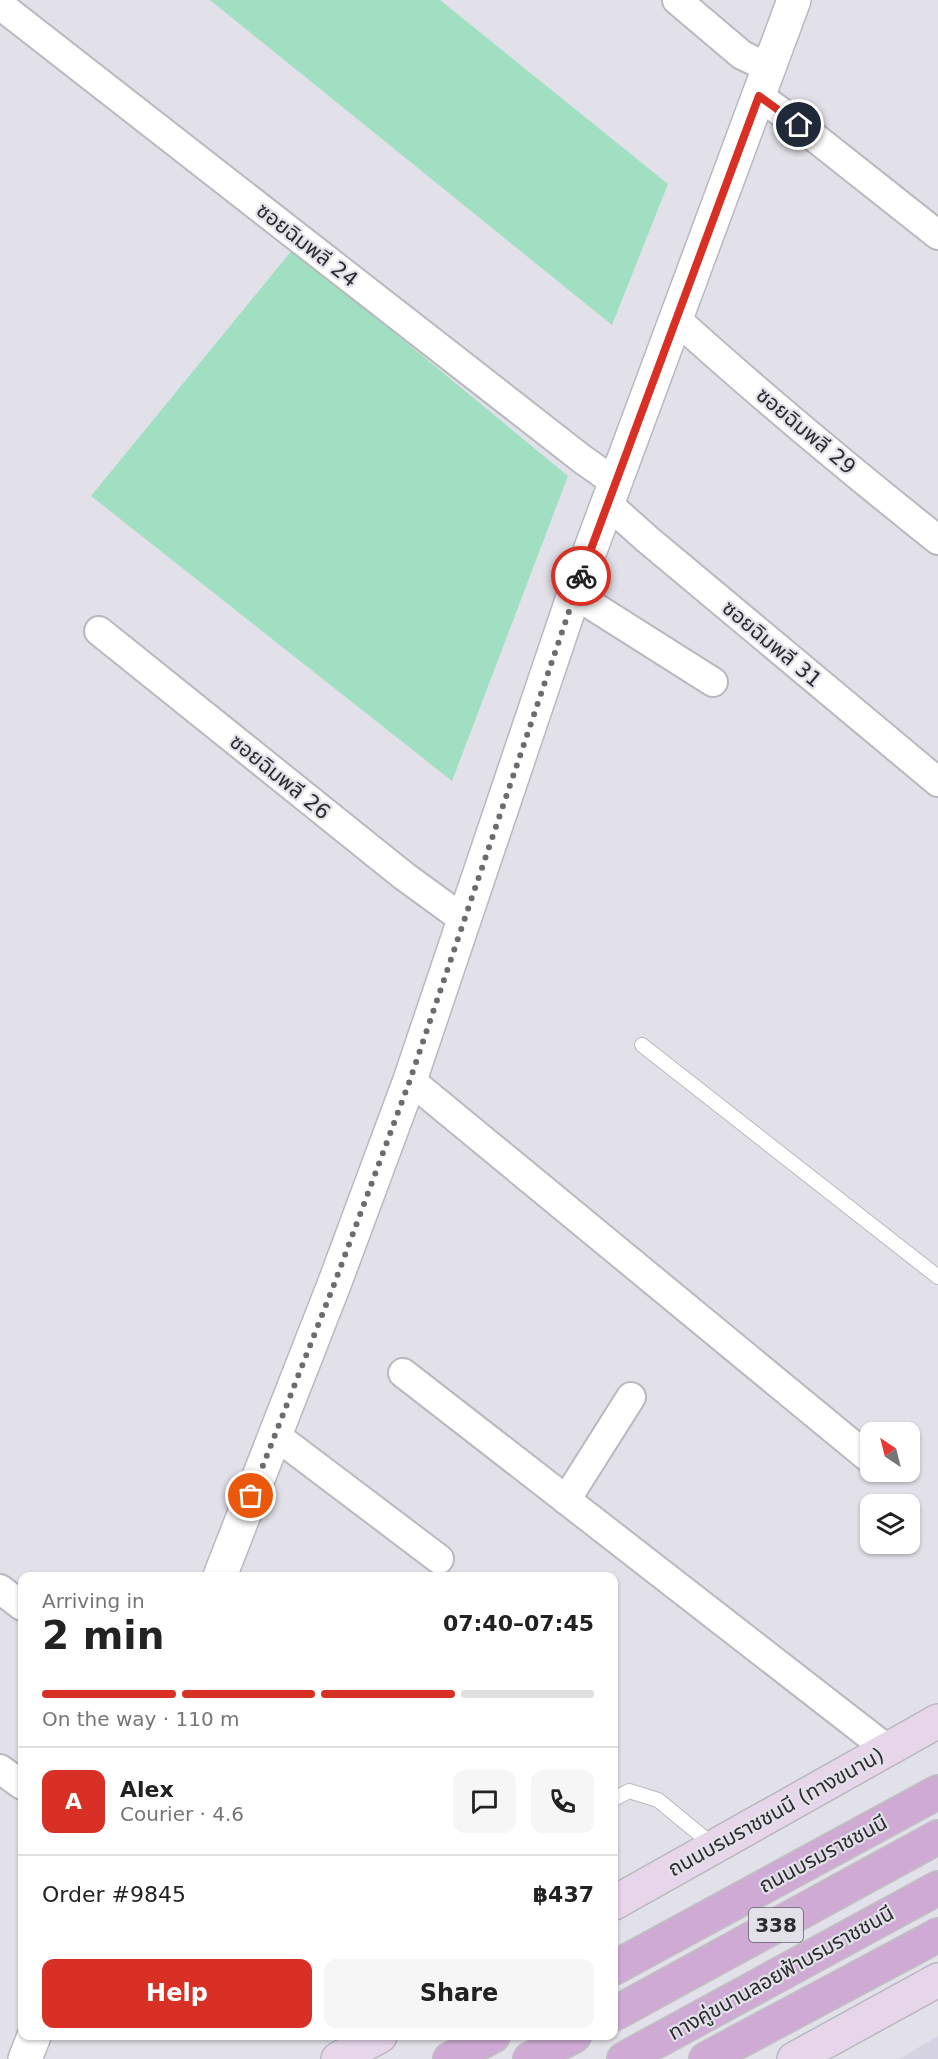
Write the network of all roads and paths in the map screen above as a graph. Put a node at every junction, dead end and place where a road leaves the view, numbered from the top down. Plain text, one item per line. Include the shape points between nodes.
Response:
1 (677, 0) edge
2 (795, 0) edge
3 (0, 5) edge
4 (764, 82) junction
5 (938, 235) edge
6 (676, 319) junction
7 (612, 493) junction
8 (938, 540) edge
9 (574, 594) junction
10 (99, 632) dead end
11 (713, 682) dead end
12 (938, 782) edge
13 (464, 919) junction
14 (642, 1045) dead end
15 (410, 1080) junction
16 (938, 1277) edge
17 (403, 1373) dead end
18 (631, 1397) dead end
19 (275, 1435) junction
20 (860, 1451) edge
21 (566, 1500) junction
22 (439, 1559) dead end
23 (222, 1572) edge
24 (0, 1589) edge
25 (18, 1603) edge
26 (938, 1721) edge
27 (886, 1749) junction
28 (0, 1769) edge
29 (18, 1782) edge
30 (938, 1792) edge
31 (618, 1797) edge
32 (938, 1837) edge
33 (714, 1846) junction
34 (938, 1887) edge
35 (618, 1901) edge
36 (938, 1935) edge
37 (618, 1966) edge
38 (930, 1989) edge
39 (618, 2012) edge
40 (32, 2040) edge
41 (373, 2040) edge
42 (486, 2040) edge
43 (566, 2040) edge
44 (25, 2059) edge
45 (338, 2059) edge
46 (450, 2059) edge
47 (530, 2059) edge
48 (624, 2059) edge
49 (706, 2059) edge
50 (794, 2059) edge

1 - 4 street via 742,55
2 - 4 street
3 - 7 street, ซอยฉิมพลี 24 via 582,459
4 - 5 street via 799,125
4 - 6 street
6 - 7 street
6 - 8 street, ซอยฉิมพลี 29
7 - 9 street
7 - 12 street, ซอยฉิมพลี 31 via 647,539
9 - 11 street
9 - 13 street
10 - 13 street, ซอยฉิมพลี 26 via 404,876
13 - 15 street
14 - 16 lane
15 - 19 street
15 - 20 street
17 - 21 street
18 - 21 street
19 - 22 street
19 - 23 street
21 - 27 street
24 - 25 street
26 - 27 main road, ถนนบรมราชชนนี (ทางขนาน)
27 - 33 main road, ถนนบรมราชชนนี (ทางขนาน)
28 - 29 street
30 - 37 main road, ถนนบรมราชชนนี / 338
31 - 33 lane via 629,1791 658,1800
32 - 39 main road, ทางคู่ขนานลอยฟ้าบรมราชชนนี / 338
33 - 35 main road, ถนนบรมราชชนนี (ทางขนาน)
34 - 48 main road, ทางคู่ขนานลอยฟ้าบรมราชชนนี / 338
36 - 49 main road
38 - 50 main road
40 - 44 street
41 - 45 main road
42 - 46 main road
43 - 47 main road

